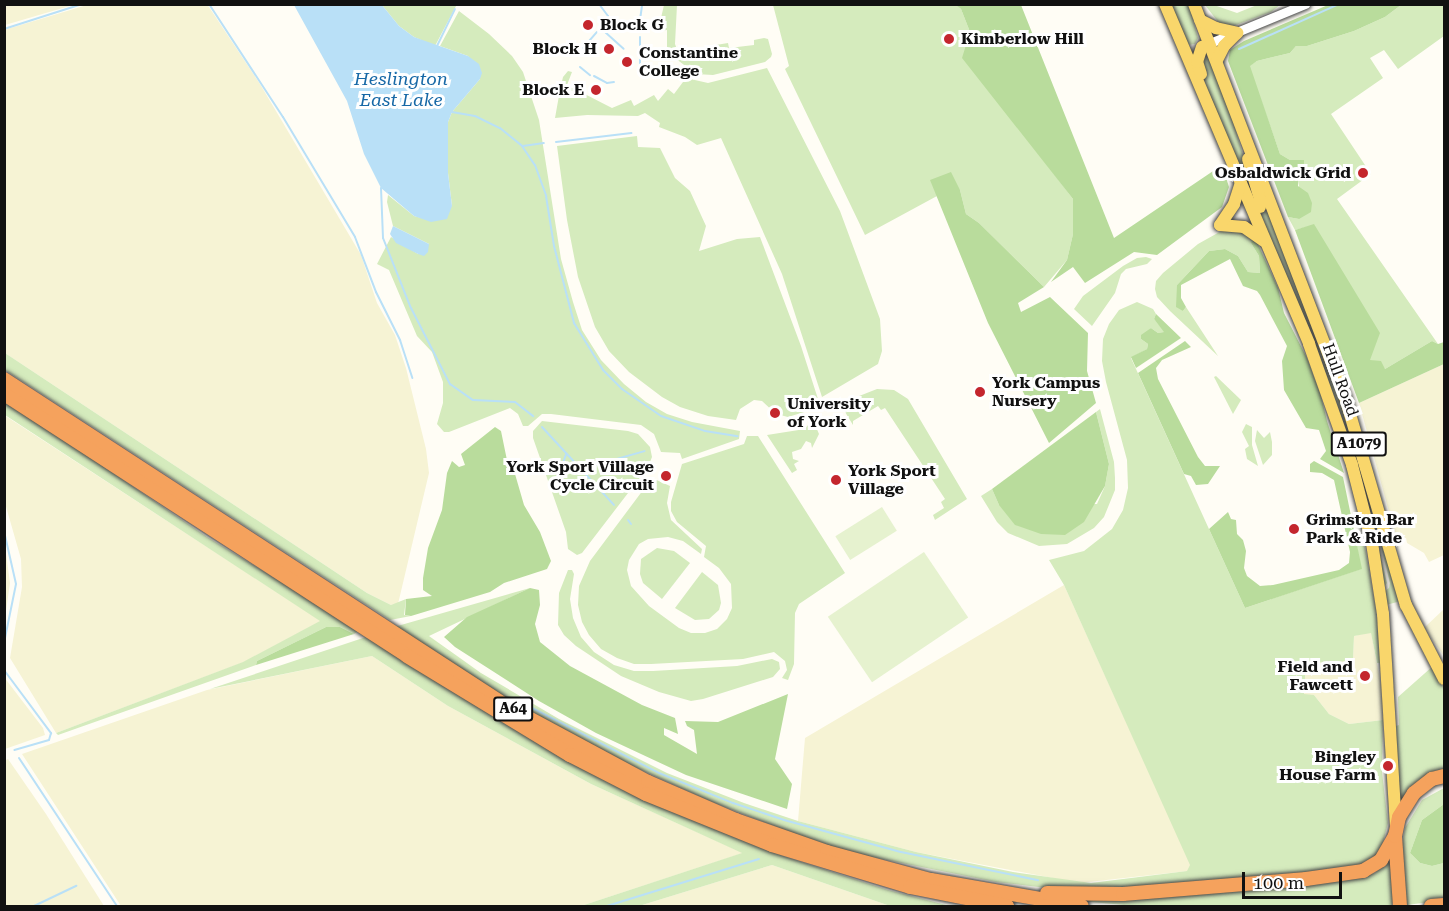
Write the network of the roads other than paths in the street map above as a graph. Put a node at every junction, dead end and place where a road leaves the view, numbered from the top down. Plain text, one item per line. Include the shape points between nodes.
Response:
1 (1165, 4) edge
2 (1194, 4) edge
3 (1305, 4) edge
4 (1200, 20) junction
5 (1237, 33) junction
6 (1197, 47) junction
7 (1217, 60) junction
8 (1197, 62) junction
9 (1240, 122) junction
10 (1223, 141) junction
11 (1241, 183) junction
12 (1256, 208) junction
13 (1274, 209) junction
14 (1265, 241) junction
15 (4, 379) edge
16 (4, 394) edge
17 (1444, 679) edge
18 (1444, 776) edge
19 (1396, 832) junction
20 (910, 887) junction
21 (996, 893) junction
22 (1444, 905) edge
23 (962, 906) edge
24 (1007, 906) edge
25 (1082, 906) edge
26 (1400, 906) edge
27 (1431, 906) edge

1 - 6 main road, Hull Road / A1079
2 - 4 main road
3 - 5 street
4 - 5 main road
4 - 6 main road
5 - 6 street
5 - 7 main road
6 - 7 main road, Hull Road / A1079
6 - 8 main road
6 - 10 main road, Hull Road / A1079
7 - 8 main road via 1204,55
7 - 9 main road, Hull Road / A1079
8 - 10 main road via 1222,127
9 - 12 main road
9 - 13 main road, Hull Road / A1079
10 - 11 main road, Hull Road / A1079
11 - 12 main road, Hull Road / A1079
11 - 14 main road via 1234,204 1220,225 1244,227
12 - 13 main road via 1269,204
12 - 14 main road, Hull Road / A1079
13 - 17 main road, Hull Road / A1079 via 1345,397 1406,605
14 - 19 main road, Hull Road / A1079 via 1333,406 1372,543 1388,657
15 - 21 highway, A64 via 423,653 575,745 648,782 776,835 931,880
16 - 20 highway, A64 via 445,680 570,755 646,794 734,830
18 - 19 highway via 1414,793 1402,810
19 - 21 highway via 1381,860 1356,872 1123,894
19 - 26 highway
20 - 23 highway
20 - 24 highway, A64
21 - 25 highway, A64
22 - 27 highway

